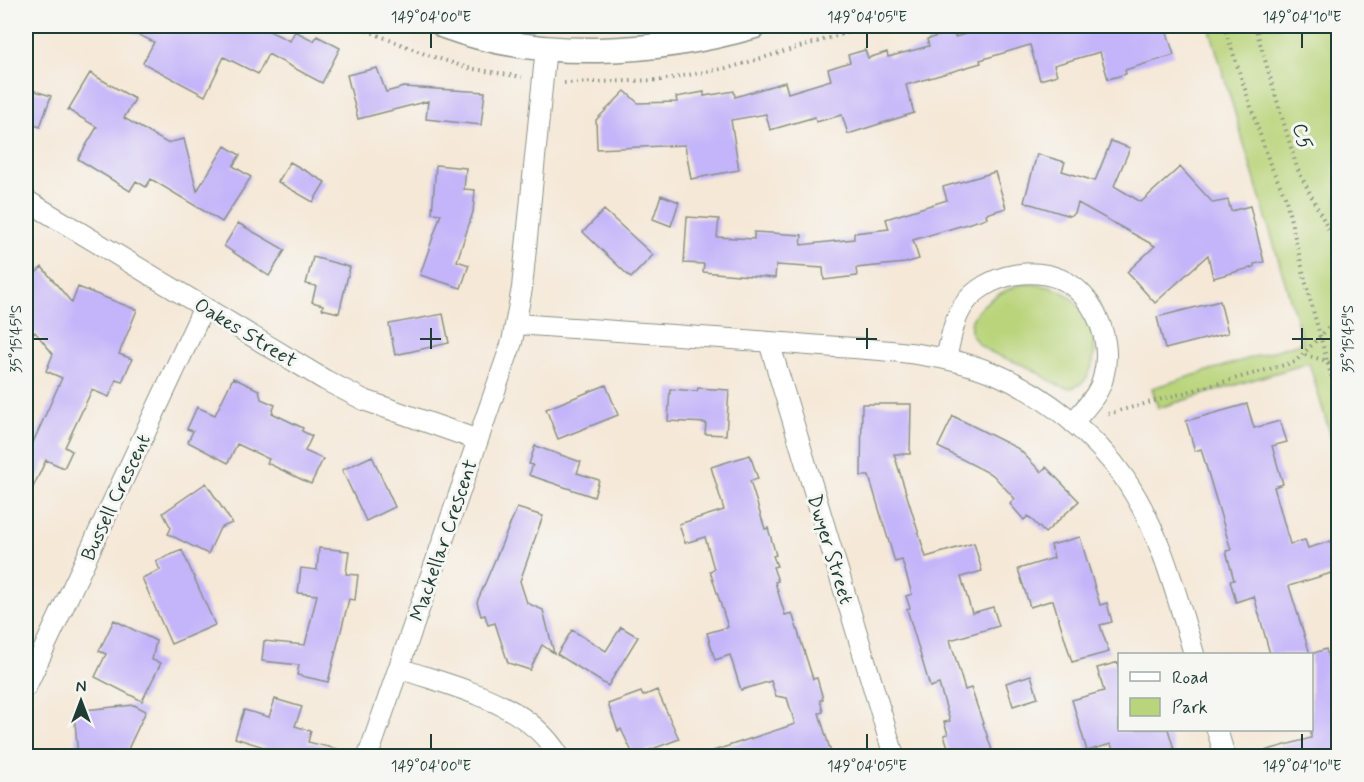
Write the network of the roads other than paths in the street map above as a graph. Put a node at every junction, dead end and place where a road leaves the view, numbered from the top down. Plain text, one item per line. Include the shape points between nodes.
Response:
1 (444, 26) edge
2 (755, 26) edge
3 (546, 47) junction
4 (26, 200) edge
5 (204, 307) junction
6 (516, 324) junction
7 (769, 342) junction
8 (946, 359) junction
9 (1072, 423) junction
10 (478, 440) junction
11 (1194, 653) edge
12 (399, 668) junction
13 (26, 687) edge
14 (1218, 731) edge
15 (368, 756) edge
16 (559, 756) edge
17 (894, 756) edge
18 (1225, 756) edge

1 - 3 street
2 - 3 street via 717,37 649,47
3 - 6 street, Mackellar Crescent via 552,84
4 - 5 street, Oakes Street
5 - 10 street, Oakes Street via 364,400
5 - 13 street, Bussell Crescent
6 - 7 street
6 - 10 street, Mackellar Crescent
7 - 8 street via 919,353
7 - 17 street, Dwyer Street
8 - 9 street via 996,374 1028,391
8 - 9 street via 963,306 983,288 1009,275 1030,274 1064,281 1094,312 1107,344 1103,380
9 - 11 street via 1119,472 1152,524
10 - 12 street, Mackellar Crescent
12 - 15 street, Mackellar Crescent
12 - 16 street via 515,712
14 - 18 street

